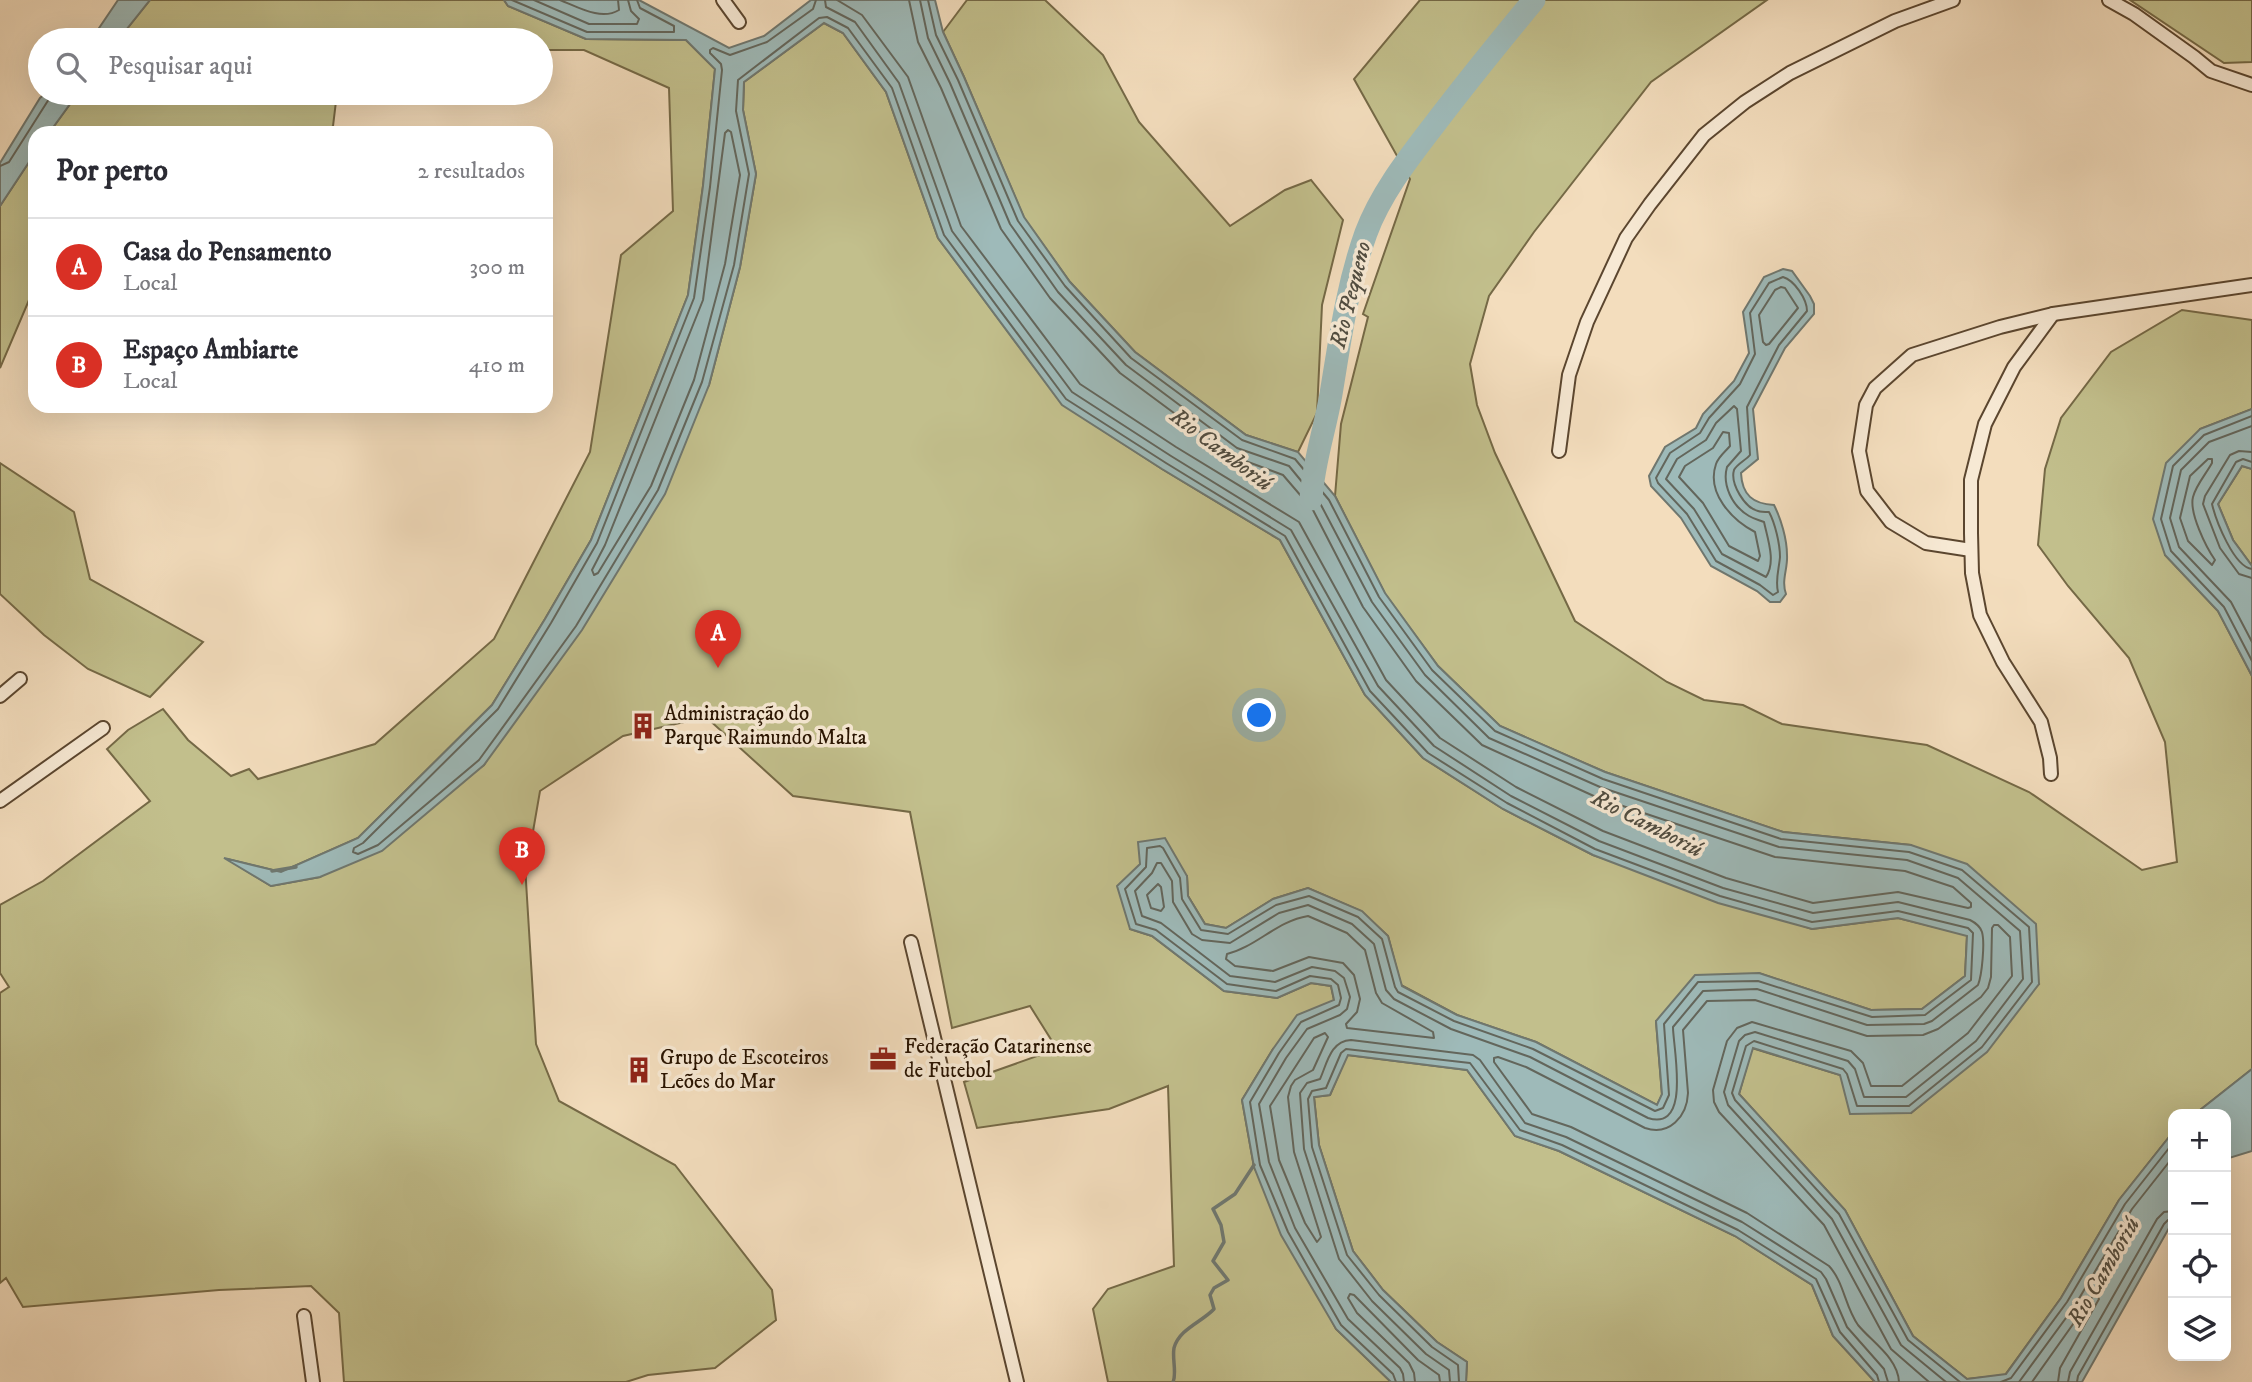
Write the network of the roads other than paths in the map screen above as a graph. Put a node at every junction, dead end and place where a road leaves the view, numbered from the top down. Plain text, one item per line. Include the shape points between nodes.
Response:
1 (723, 0) edge
2 (1953, 0) edge
3 (2109, 0) edge
4 (739, 22) dead end
5 (2252, 85) edge
6 (2252, 285) edge
7 (2053, 314) junction
8 (1559, 450) dead end
9 (1971, 550) junction
10 (20, 679) dead end
11 (0, 696) edge
12 (103, 728) dead end
13 (2051, 774) dead end
14 (0, 800) edge
15 (911, 942) dead end
16 (304, 1316) dead end
17 (313, 1382) edge
18 (1017, 1382) edge

1 - 4 street
2 - 8 street via 1895,22 1790,73 1704,135 1626,238 1587,322 1569,375
3 - 5 street via 2211,71
6 - 7 street
7 - 9 street via 2014,367 1985,424 1971,480
7 - 9 street via 1912,355 1875,388 1866,405 1859,451 1867,491 1891,522 1926,543
9 - 13 street via 1980,615 2041,722
10 - 11 street
12 - 14 street
15 - 18 street
16 - 17 street

